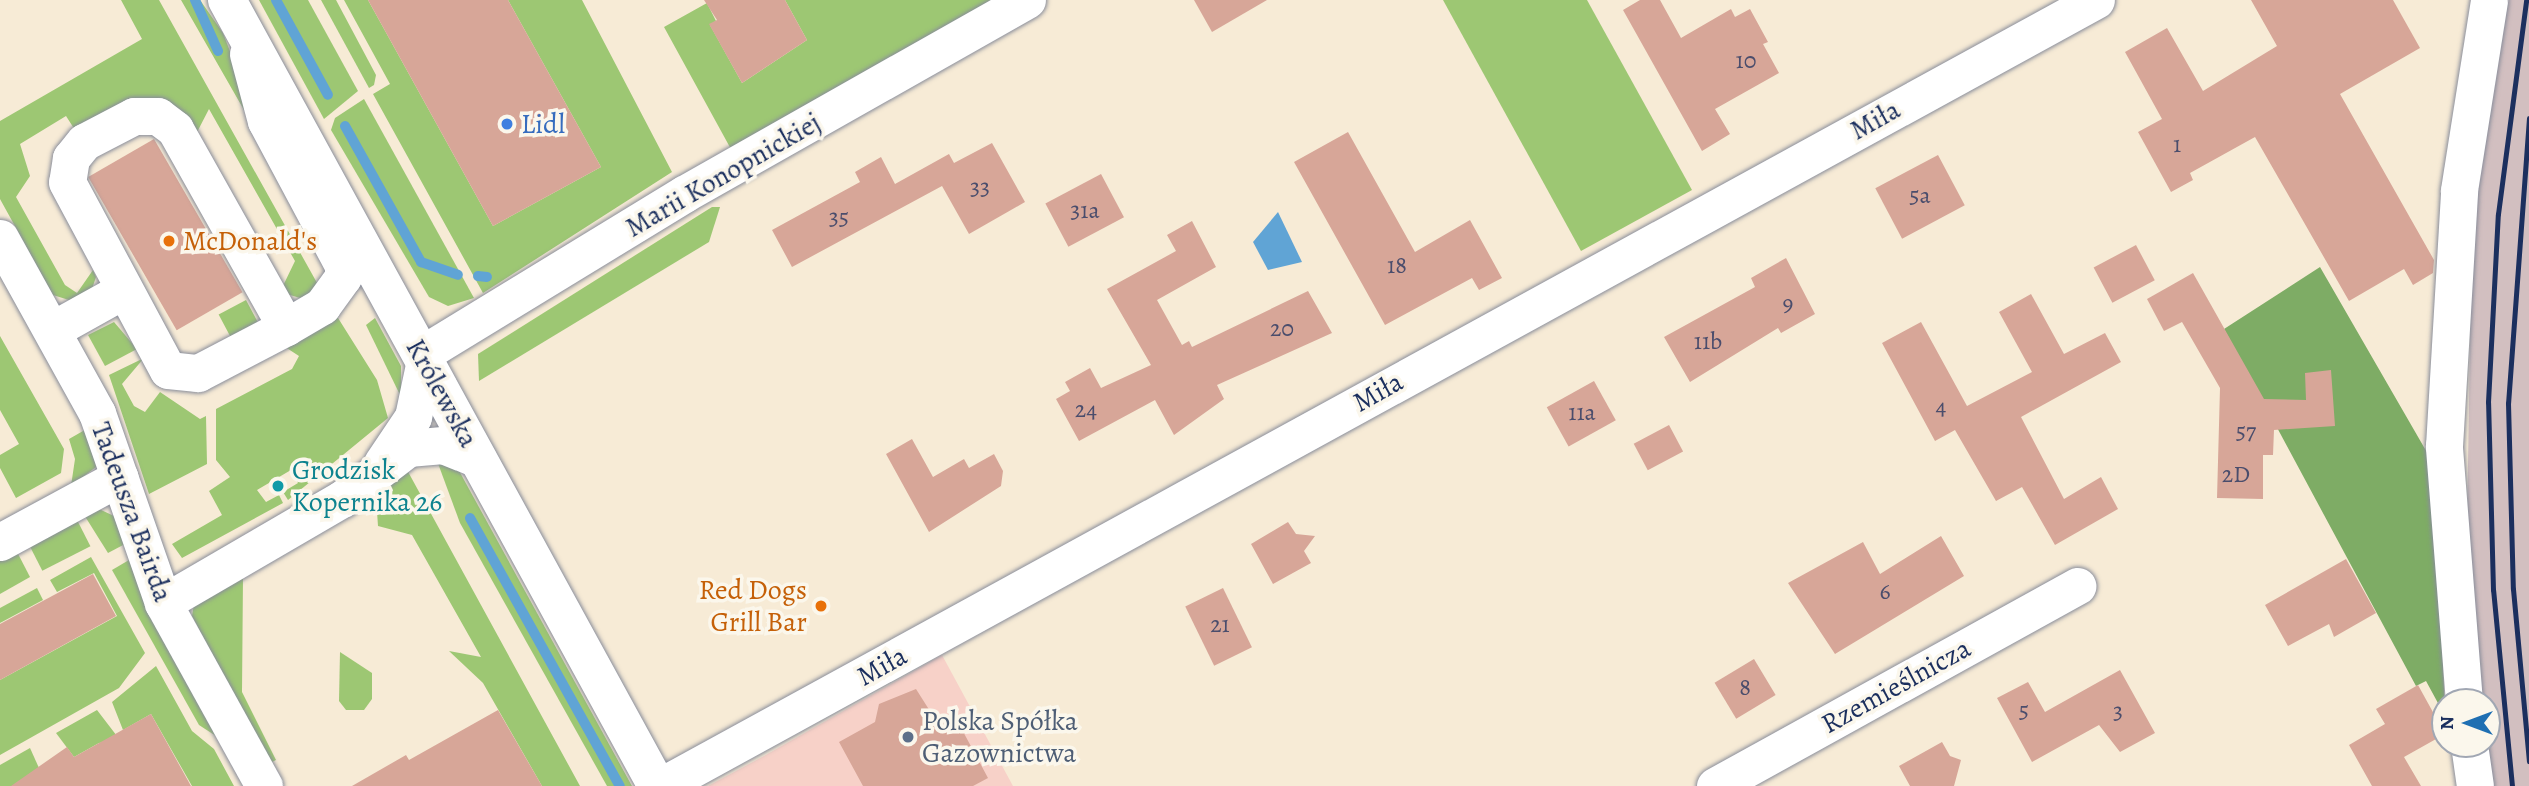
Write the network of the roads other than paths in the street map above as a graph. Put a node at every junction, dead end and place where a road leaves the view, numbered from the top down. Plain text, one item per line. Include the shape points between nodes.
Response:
1 (1027, 0) edge
2 (2096, 0) edge
3 (2489, 0) edge
4 (235, 16) edge
5 (0, 237) edge
6 (122, 291) junction
7 (286, 327) junction
8 (52, 330) junction
9 (423, 357) junction
10 (478, 459) junction
11 (381, 464) junction
12 (120, 477) junction
13 (0, 542) edge
14 (2077, 586) dead end
15 (163, 603) junction
16 (2463, 688) edge
17 (2471, 758) edge
18 (264, 786) edge
19 (659, 786) edge
20 (1716, 786) edge
21 (2475, 786) edge

1 - 9 street, Marii Konopnickiej via 684,194
2 - 19 street, Miła
3 - 16 street via 2459,190 2444,446
4 - 7 street via 266,121 343,265 343,277 328,301
4 - 9 main road, Królewska
5 - 8 street, Tadeusza Bairda
6 - 7 street via 177,375 198,373
6 - 7 street via 69,191 67,171 83,142 134,116 158,116 175,129
6 - 8 street
8 - 12 street, Tadeusza Bairda via 97,413
9 - 10 main road, Królewska
9 - 11 street via 413,416
10 - 11 street via 443,445 423,445
10 - 19 main road, Królewska
11 - 15 street via 342,499
12 - 13 street
12 - 15 street, Tadeusza Bairda
14 - 20 street, Rzemieślnicza
15 - 18 street, Tadeusza Bairda
17 - 21 street

